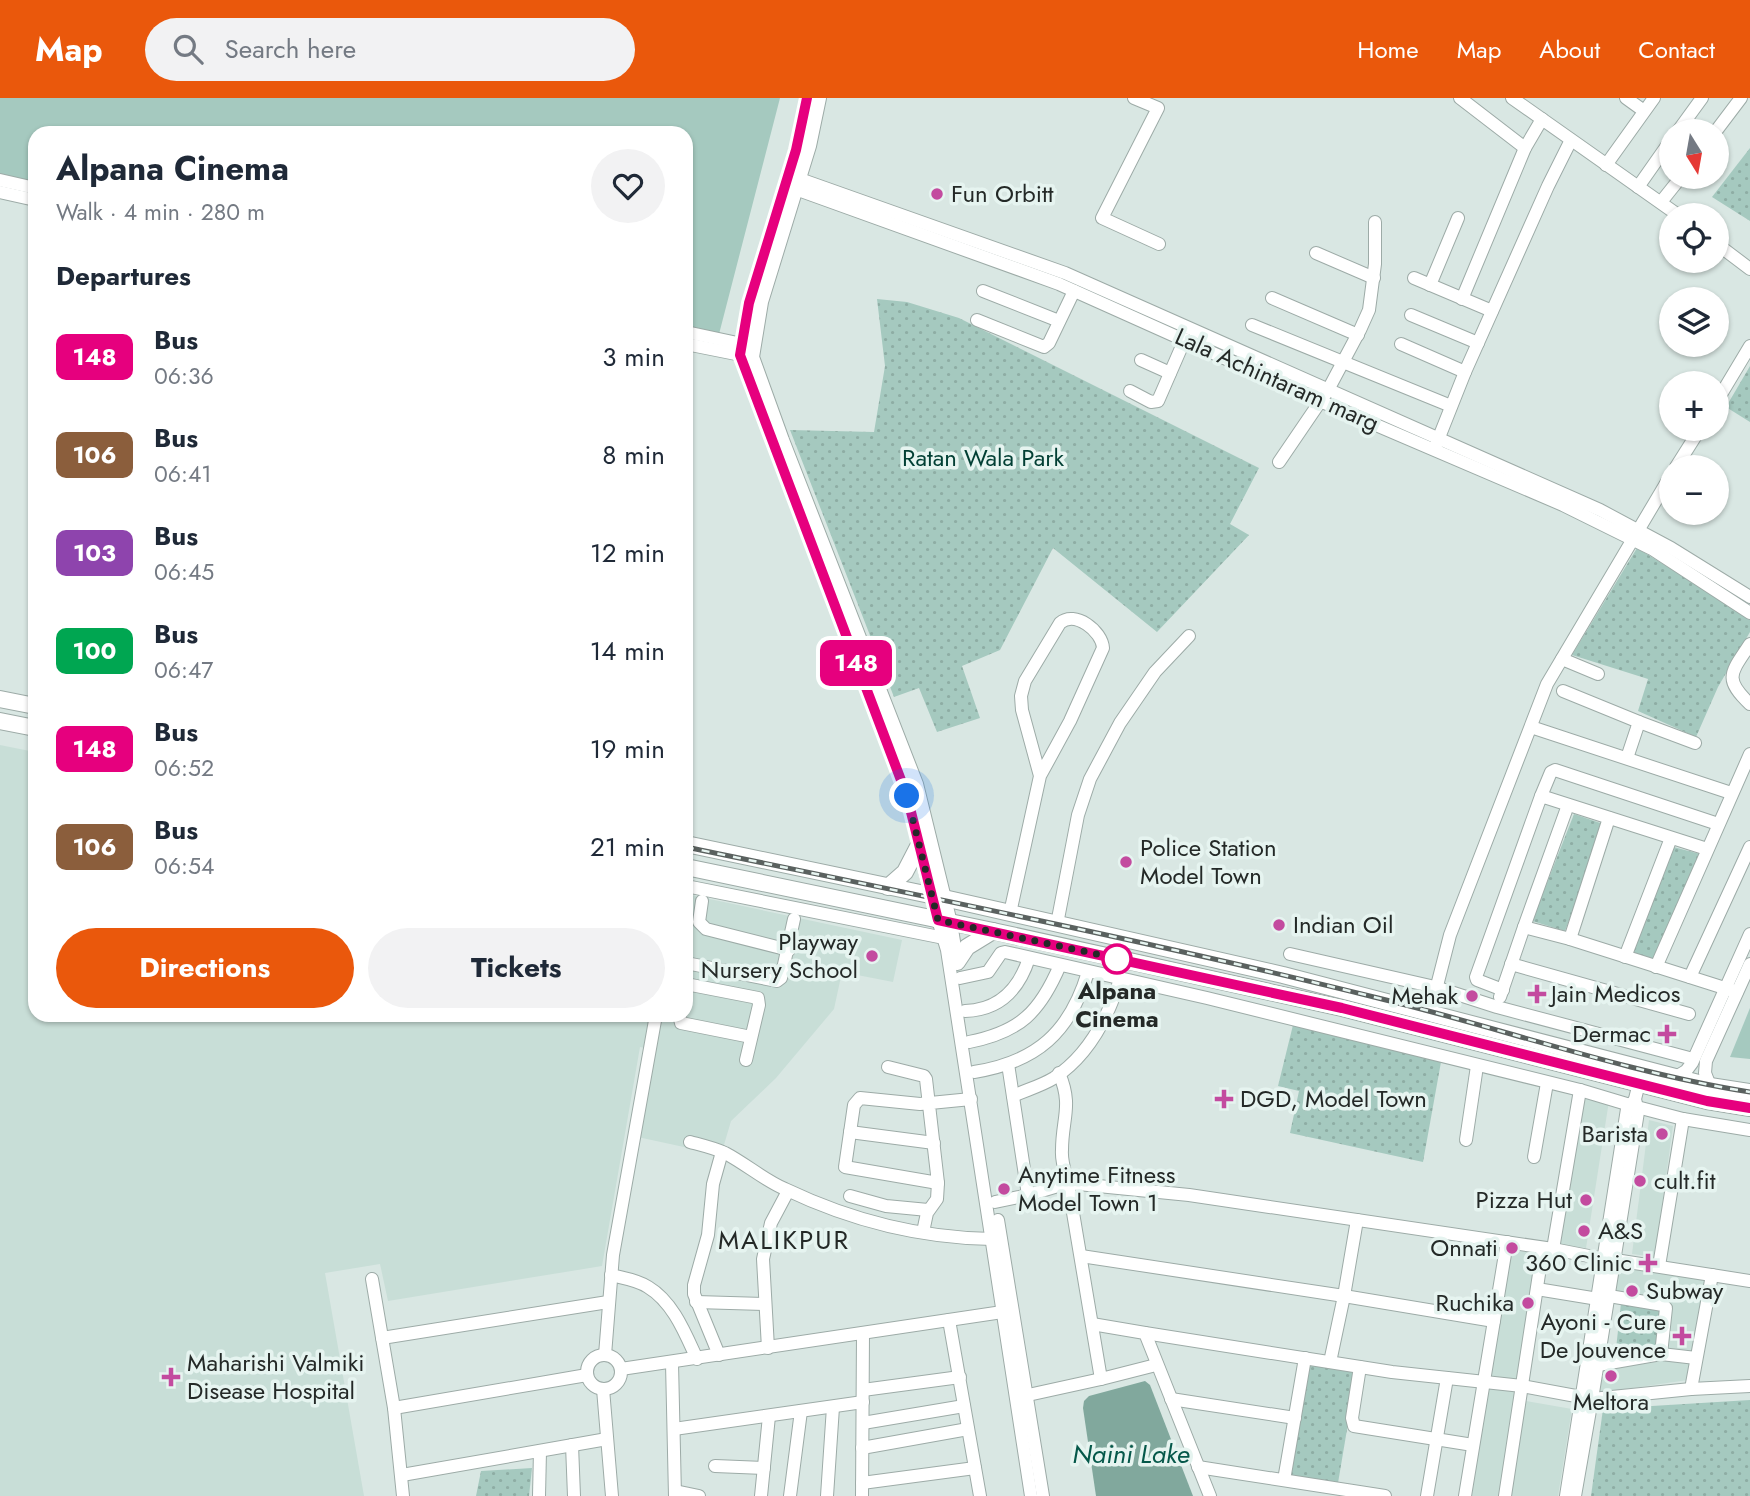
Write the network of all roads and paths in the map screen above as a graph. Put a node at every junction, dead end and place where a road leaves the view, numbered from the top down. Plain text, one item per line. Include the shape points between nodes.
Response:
1 (807, 98) edge
2 (820, 98) edge
3 (1134, 98) edge
4 (1460, 98) edge
5 (1512, 98) edge
6 (1626, 98) edge
7 (1654, 98) edge
8 (1702, 98) edge
9 (1741, 98) edge
10 (1644, 111) junction
11 (1542, 118) junction
12 (1687, 119) edge
13 (1725, 119) edge
14 (1571, 140) junction
15 (1525, 148) junction
16 (1659, 157) edge
17 (1606, 165) junction
18 (0, 180) edge
19 (793, 182) junction
20 (28, 186) edge
21 (1638, 187) junction
22 (1671, 189) edge
23 (0, 192) edge
24 (28, 198) edge
25 (1661, 202) joint
26 (1458, 218) dead end
27 (1375, 222) dead end
28 (1159, 244) dead end
29 (1316, 253) dead end
30 (1729, 253) edge
31 (1750, 269) edge
32 (1374, 278) junction
33 (1414, 278) dead end
34 (1430, 285) junction
35 (1074, 290) junction
36 (983, 291) dead end
37 (1272, 298) dead end
38 (1462, 299) junction
39 (1492, 311) junction
40 (1411, 315) dead end
41 (977, 320) dead end
42 (1059, 321) junction
43 (1252, 325) dead end
44 (693, 334) edge
45 (1358, 335) junction
46 (1185, 339) junction
47 (1478, 343) junction
48 (1401, 344) dead end
49 (693, 345) edge
50 (1750, 346) edge
51 (747, 351) junction
52 (1141, 360) dead end
53 (1342, 363) junction
54 (1465, 372) junction
55 (1170, 373) junction
56 (1729, 381) edge
57 (1130, 390) dead end
58 (1328, 390) junction
59 (1320, 401) junction
60 (1451, 406) junction
61 (1437, 444) junction
62 (1279, 462) dead end
63 (1659, 495) edge
64 (1635, 534) junction
65 (1701, 573) junction
66 (1750, 597) edge
67 (838, 600) junction
68 (1750, 614) edge
69 (1189, 636) dead end
70 (1750, 643) edge
71 (1562, 659) junction
72 (1598, 674) dead end
73 (1563, 691) dead end
74 (0, 699) edge
75 (1750, 704) edge
76 (28, 705) edge
77 (0, 721) edge
78 (1639, 722) junction
79 (28, 727) edge
80 (1531, 727) junction
81 (1695, 743) dead end
82 (1750, 754) edge
83 (1627, 758) junction
84 (1040, 776) junction
85 (1731, 793) junction
86 (1541, 796) junction
87 (1568, 805) junction
88 (1609, 818) junction
89 (1718, 824) junction
90 (1671, 838) junction
91 (693, 845) edge
92 (919, 845) junction
93 (1750, 847) edge
94 (1707, 849) junction
95 (693, 869) edge
96 (693, 887) edge
97 (888, 887) junction
98 (938, 897) junction
99 (702, 901) dead end
100 (1010, 913) junction
101 (794, 919) dead end
102 (1057, 924) junction
103 (944, 927) junction
104 (1524, 927) junction
105 (994, 932) junction
106 (1750, 934) edge
107 (1570, 939) junction
108 (789, 950) junction
109 (1001, 953) junction
110 (1290, 954) dead end
111 (1625, 957) junction
112 (1029, 958) junction
113 (693, 964) edge
114 (1511, 964) junction
115 (1750, 964) edge
116 (1060, 965) junction
117 (1656, 967) junction
118 (958, 970) junction
119 (1088, 972) junction
120 (1690, 977) junction
121 (1119, 979) junction
122 (693, 985) edge
123 (1435, 987) junction
124 (1503, 989) junction
125 (1731, 990) junction
126 (1497, 1007) junction
127 (965, 1010) junction
128 (1430, 1013) junction
129 (1689, 1014) dead end
130 (655, 1022) edge
131 (681, 1022) edge
132 (751, 1037) junction
133 (969, 1042) junction
134 (1693, 1059) junction
135 (746, 1060) dead end
136 (1008, 1064) junction
137 (1477, 1066) junction
138 (888, 1067) dead end
139 (974, 1072) junction
140 (1059, 1073) junction
141 (1676, 1077) junction
142 (1547, 1083) junction
143 (1710, 1086) junction
144 (1580, 1090) junction
145 (1750, 1092) edge
146 (1637, 1093) junction
147 (1013, 1096) junction
148 (971, 1099) junction
149 (929, 1103) junction
150 (1750, 1108) edge
151 (1683, 1119) junction
152 (1750, 1130) edge
153 (850, 1132) junction
154 (1466, 1140) dead end
155 (690, 1142) dead end
156 (934, 1143) junction
157 (722, 1152) junction
158 (1534, 1157) dead end
159 (938, 1183) junction
160 (1068, 1183) junction
161 (788, 1191) junction
162 (1028, 1195) junction
163 (850, 1196) dead end
164 (995, 1202) junction
165 (928, 1210) junction
166 (1357, 1220) junction
167 (923, 1232) junction
168 (992, 1239) junction
169 (1507, 1242) junction
170 (1548, 1249) junction
171 (1081, 1256) junction
172 (1609, 1259) junction
173 (1659, 1266) junction
174 (611, 1275) junction
175 (1712, 1275) junction
176 (372, 1279) dead end
177 (1750, 1280) edge
178 (1537, 1289) junction
179 (1344, 1296) junction
180 (1603, 1298) junction
181 (608, 1302) junction
182 (696, 1302) junction
183 (764, 1304) junction
184 (1008, 1311) junction
185 (949, 1320) junction
186 (1494, 1321) junction
187 (1091, 1324) junction
188 (863, 1333) junction
189 (1145, 1333) junction
190 (382, 1338) junction
191 (768, 1348) junction
192 (1661, 1354) junction
193 (605, 1355) junction
194 (719, 1355) junction
195 (1305, 1358) junction
196 (1696, 1358) junction
197 (698, 1359) junction
198 (1330, 1362) junction
199 (672, 1363) junction
200 (1598, 1364) junction
201 (1157, 1365) junction
202 (1360, 1367) junction
203 (621, 1369) junction
204 (587, 1375) junction
205 (960, 1377) junction
206 (1447, 1378) junction
207 (1101, 1379) junction
208 (1483, 1382) junction
209 (1522, 1386) junction
210 (1750, 1386) edge
211 (603, 1389) junction
212 (1691, 1389) junction
213 (863, 1396) junction
214 (1021, 1397) junction
215 (1171, 1399) junction
216 (1587, 1399) junction
217 (964, 1406) junction
218 (833, 1407) junction
219 (394, 1408) junction
220 (801, 1411) junction
221 (769, 1416) junction
222 (1295, 1418) junction
223 (863, 1423) junction
224 (674, 1429) junction
225 (968, 1429) junction
226 (607, 1439) junction
227 (1436, 1439) junction
228 (572, 1445) junction
229 (1473, 1445) junction
230 (862, 1448) junction
231 (540, 1451) junction
232 (715, 1466) dead end
233 (1198, 1467) junction
234 (764, 1468) junction
235 (975, 1468) junction
236 (402, 1475) junction
237 (1284, 1480) junction
238 (862, 1489) edge
239 (1314, 1491) edge
240 (675, 1494) edge
241 (403, 1496) edge
242 (539, 1496) edge
243 (574, 1496) edge
244 (612, 1496) edge
245 (699, 1496) edge
246 (761, 1496) edge
247 (790, 1496) edge
248 (827, 1496) edge
249 (980, 1496) edge
250 (1031, 1496) edge
251 (1043, 1496) edge
252 (1210, 1496) edge
253 (1385, 1496) edge
254 (1427, 1496) edge
255 (1465, 1496) edge
256 (1505, 1496) edge
257 (1566, 1496) edge
258 (1575, 1496) edge

1 - 19 street
2 - 19 street via 810,146
3 - 28 street via 1158,108 1102,218
4 - 15 street
5 - 11 street
6 - 10 street
7 - 10 street
8 - 12 street
9 - 13 street
10 - 17 street
11 - 14 street
11 - 15 street
14 - 17 street
14 - 39 street
15 - 38 street
16 - 21 street
17 - 21 street
18 - 20 street
19 - 35 street, Lala Achintaram marg
19 - 51 street
19 - 58 street, Lala Achintaram marg via 1065,273
21 - 25 street
22 - 25 street
23 - 24 street
26 - 34 street
27 - 32 street
29 - 32 street
30 - 31 street
32 - 45 street via 1369,310
33 - 34 street
34 - 38 street
35 - 42 street
35 - 46 street, Lala Achintaram marg
36 - 42 street
37 - 45 street
38 - 39 street
39 - 47 street
40 - 47 street
41 - 42 street via 1044,347
43 - 53 street
44 - 51 street
45 - 53 street
46 - 55 street
46 - 59 street, Lala Achintaram marg
47 - 54 street
48 - 54 street
49 - 51 street
50 - 56 street
51 - 67 street
52 - 55 street
53 - 58 street
53 - 60 street
54 - 60 street
55 - 57 street via 1158,401
58 - 59 street
58 - 61 street, Lala Achintaram marg
59 - 61 street, Lala Achintaram marg
59 - 62 street
60 - 61 street
61 - 64 street, Lala Achintaram marg
63 - 64 street
64 - 65 street, Lala Achintaram marg
64 - 71 street
65 - 66 street, Lala Achintaram marg
65 - 68 street, Lala Achintaram marg
67 - 92 street via 907,796
67 - 98 street via 917,784
69 - 102 street via 1120,723 1090,779 1078,815
70 - 75 street via 1732,676 1735,691
71 - 72 street
71 - 80 street
73 - 78 street
74 - 76 main road
77 - 79 main road
78 - 81 street
78 - 83 street
80 - 83 street
80 - 123 street via 1450,934
82 - 85 street
83 - 85 street
84 - 84 street via 1021,695 1060,623 1076,618 1100,637 1103,648
84 - 100 street
85 - 89 street
86 - 87 street
86 - 89 street via 1555,770
86 - 124 street via 1476,977
87 - 88 street
87 - 104 street
88 - 90 street
88 - 107 street
89 - 94 street
90 - 94 street
90 - 111 street
91 - 97 main road
92 - 97 main road via 905,872
92 - 98 street
93 - 120 street
94 - 117 street
95 - 103 main road
96 - 103 street
97 - 98 main road
98 - 100 main road
98 - 103 street
99 - 108 street via 699,922 706,929
100 - 102 main road
101 - 108 street
102 - 128 main road
103 - 105 main road
103 - 118 street
103 - 148 street
104 - 107 street
104 - 114 street
105 - 109 street
105 - 118 main road via 967,947
105 - 146 main road via 1342,1008
106 - 125 street
107 - 111 street
108 - 113 street via 777,981
109 - 112 street
109 - 118 street via 988,972
110 - 123 street
111 - 117 street
112 - 116 street
112 - 127 street via 1009,995 987,1008
114 - 124 street
114 - 129 street
115 - 125 street
116 - 119 street
116 - 133 street via 1048,993 1031,1014 1003,1033
117 - 120 street
118 - 127 street
119 - 121 street
119 - 136 street via 1082,994 1061,1029 1029,1055
120 - 125 street
121 - 137 street
121 - 140 street via 1106,1019
122 - 132 street via 758,998
123 - 126 street
123 - 128 street
124 - 126 street
125 - 134 street
125 - 143 street via 1706,1061
126 - 134 street
127 - 133 street
128 - 146 main road
130 - 174 street
131 - 132 street
132 - 135 street
133 - 139 street
134 - 141 street
136 - 139 street
136 - 147 street
137 - 142 street
137 - 154 street
138 - 149 street via 924,1076
139 - 164 street
140 - 147 street
140 - 160 street via 1067,1096 1062,1152
141 - 143 main road
141 - 146 main road
142 - 144 street
142 - 158 street
143 - 145 main road
144 - 146 street
144 - 170 street
146 - 150 main road
146 - 151 street
146 - 172 street
147 - 162 street
148 - 149 street
148 - 168 street
149 - 153 street via 860,1098 853,1105
149 - 156 street
151 - 152 street
151 - 173 street
153 - 156 street
153 - 159 street via 840,1166
155 - 157 street
156 - 159 street
157 - 161 street
157 - 182 street via 713,1184 708,1236 694,1285
159 - 165 street via 935,1204
160 - 162 street
160 - 166 street
160 - 171 street
161 - 167 street via 859,1220
161 - 183 street via 771,1223 763,1259
162 - 164 street
163 - 165 street
164 - 184 street
165 - 167 street
166 - 169 street
166 - 179 street
167 - 168 street
168 - 184 street
169 - 170 street
169 - 186 street
170 - 172 street
170 - 178 street
171 - 179 street
171 - 187 street
172 - 173 street
172 - 180 street
173 - 175 street
174 - 181 street
174 - 197 street via 646,1285 659,1295
175 - 177 street
175 - 196 street
176 - 190 street
178 - 180 street
178 - 209 street
179 - 186 street
179 - 198 street
180 - 192 street via 1663,1305
180 - 200 street
180 - 216 street
181 - 190 street
181 - 193 street
182 - 183 street
182 - 194 street
183 - 191 street
184 - 185 street
184 - 214 street
185 - 188 street
185 - 205 street
186 - 208 street
187 - 189 street
187 - 207 street
188 - 191 street
188 - 213 street
189 - 195 street
189 - 201 street
190 - 219 street
191 - 194 street
192 - 196 street
192 - 200 street
193 - 203 street
193 - 204 street via 591,1361
194 - 197 street
195 - 198 street
195 - 222 street
196 - 212 street
197 - 199 street
198 - 202 street
199 - 203 street
199 - 224 street
200 - 216 street
201 - 207 street
201 - 215 street
202 - 206 street
202 - 227 street via 1354,1426
203 - 211 street via 617,1384
204 - 211 street via 595,1387
204 - 219 street
205 - 213 street
205 - 217 street
206 - 208 street
206 - 227 street
207 - 214 street
208 - 209 street
208 - 229 street
209 - 216 street
209 - 256 street
210 - 212 street
211 - 226 street
212 - 216 street
213 - 218 street
213 - 223 street
214 - 250 street
214 - 251 street
215 - 222 street
215 - 233 street
216 - 257 street
216 - 258 street
217 - 223 street
217 - 225 street
218 - 220 street
218 - 248 street
219 - 236 street
220 - 221 street
220 - 247 street
221 - 224 street
221 - 234 street
222 - 237 street
223 - 230 street
224 - 240 street
225 - 230 street
225 - 235 street
226 - 228 street
226 - 244 street
227 - 229 street
227 - 254 street
228 - 231 street
228 - 243 street
229 - 255 street
230 - 238 street
231 - 236 street
231 - 242 street
232 - 234 street
233 - 237 street
233 - 252 street
234 - 246 street
235 - 238 street
235 - 249 street
236 - 241 street
237 - 239 street
239 - 253 street
240 - 245 street

